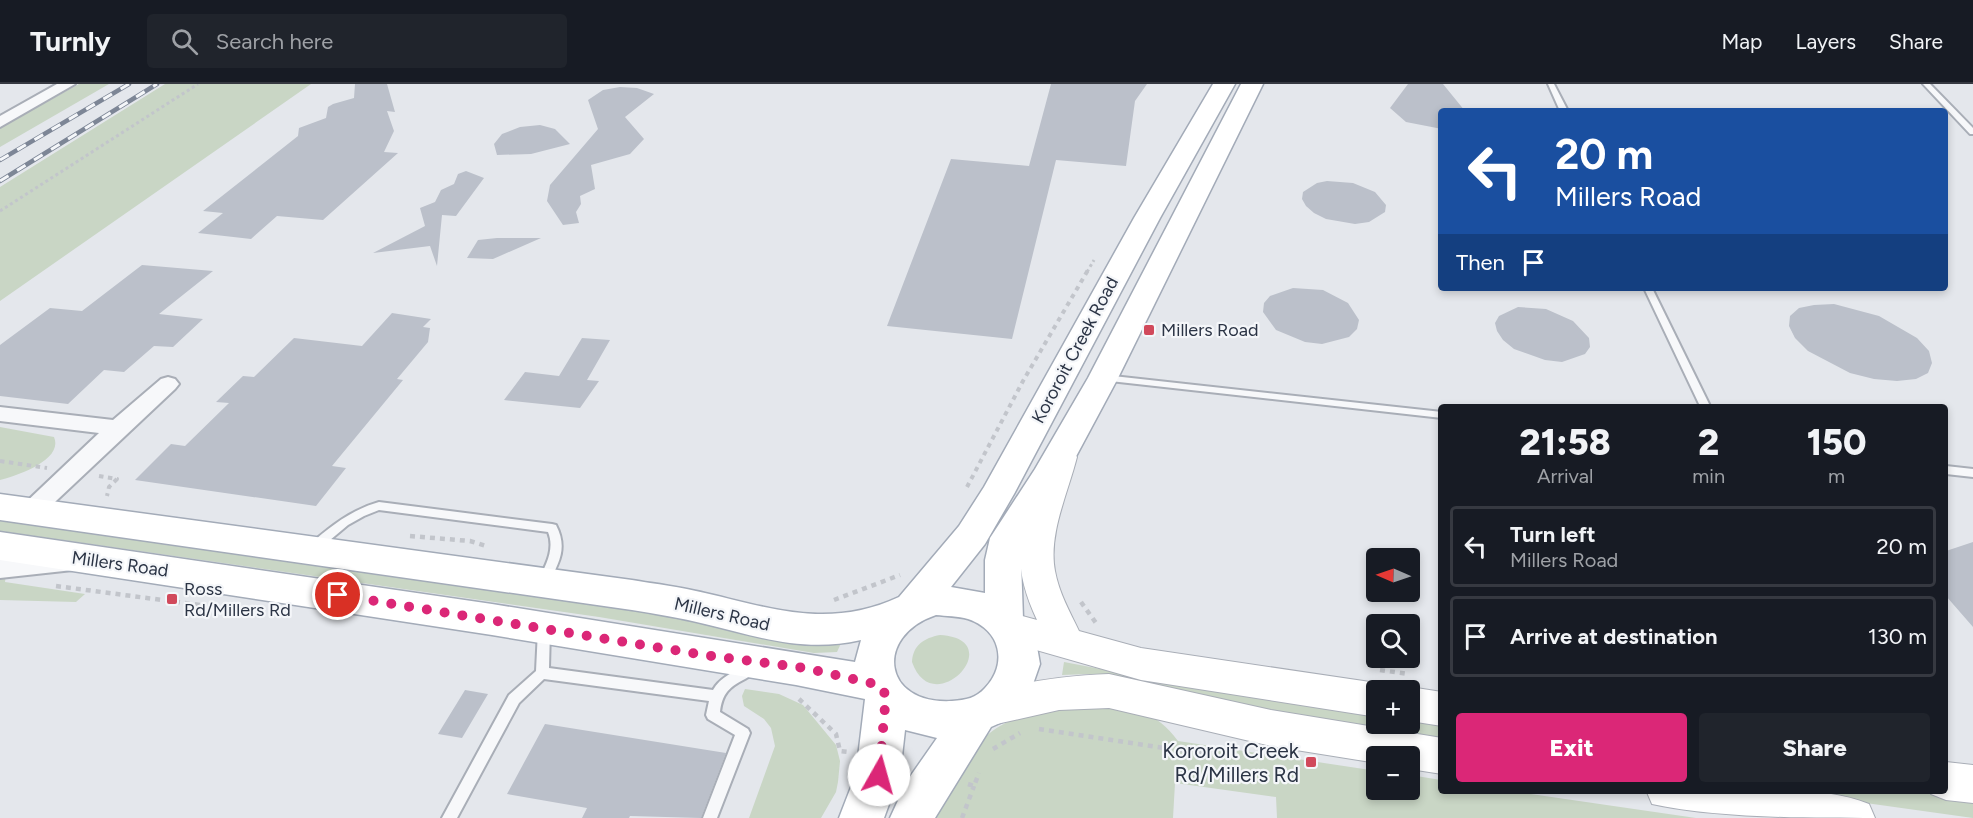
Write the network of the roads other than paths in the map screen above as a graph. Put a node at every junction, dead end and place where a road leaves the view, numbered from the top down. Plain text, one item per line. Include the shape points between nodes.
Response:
1 (68, 84) edge
2 (1224, 84) edge
3 (1252, 84) edge
4 (1551, 84) edge
5 (1926, 84) edge
6 (1563, 108) edge
7 (0, 122) edge
8 (1197, 130) junction
9 (1973, 132) edge
10 (1226, 136) junction
11 (1649, 291) edge
12 (1103, 378) junction
13 (168, 384) dead end
14 (1057, 384) junction
15 (1704, 404) edge
16 (0, 414) edge
17 (1438, 415) edge
18 (118, 428) junction
19 (1064, 447) junction
20 (1948, 470) edge
21 (1973, 473) edge
22 (15, 509) edge
23 (0, 546) edge
24 (312, 549) junction
25 (97, 561) junction
26 (0, 568) edge
27 (544, 581) junction
28 (906, 611) junction
29 (1007, 624) junction
30 (544, 627) junction
31 (1065, 642) junction
32 (767, 663) junction
33 (542, 673) junction
34 (883, 690) junction
35 (714, 696) junction
36 (1366, 698) edge
37 (1420, 706) edge
38 (1438, 708) edge
39 (984, 712) junction
40 (1438, 755) edge
41 (1948, 781) edge
42 (1973, 784) edge
43 (1694, 794) edge
44 (449, 818) edge
45 (710, 818) edge
46 (861, 818) edge
47 (912, 818) edge
48 (1854, 818) edge

1 - 7 street
2 - 8 main road, Kororoit Creek Road
3 - 10 main road, Kororoit Creek Road
4 - 6 lane
5 - 9 lane
8 - 10 main road
8 - 14 main road, Kororoit Creek Road
10 - 12 main road, Kororoit Creek Road
11 - 15 lane
12 - 14 main road
12 - 17 lane
12 - 19 main road, Kororoit Creek Road
13 - 18 street
14 - 28 main road, Kororoit Creek Road via 972,535
16 - 18 street
18 - 22 street via 73,472
19 - 29 main road, Kororoit Creek Road via 1006,544 1002,593
19 - 31 main road via 1036,559 1043,593
20 - 21 lane
22 - 24 main road, Millers Road
23 - 25 main road, Millers Road
24 - 27 main road, Millers Road
24 - 27 lane via 346,519 361,510 380,506 552,528 558,538 558,549
25 - 26 street
25 - 30 main road, Millers Road
27 - 28 main road, Millers Road via 704,608 760,624 811,630 836,630
28 - 29 main road via 936,600 961,600 984,606
28 - 34 main road via 885,629 876,647 874,666
29 - 31 main road
29 - 39 main road via 1018,644 1021,661 1017,679 1007,695
30 - 32 main road, Millers Road
30 - 33 lane
31 - 36 main road via 1141,664
32 - 34 main road, Millers Road via 822,671
32 - 35 lane via 726,683
33 - 35 lane
33 - 44 lane via 514,699
34 - 39 main road via 901,709 922,719 950,722
34 - 46 main road via 879,775 872,800
35 - 45 lane via 713,715 743,733
37 - 38 main road
39 - 40 main road via 1059,693 1109,691 1270,728
39 - 47 main road via 930,785
41 - 42 main road
43 - 48 main road

